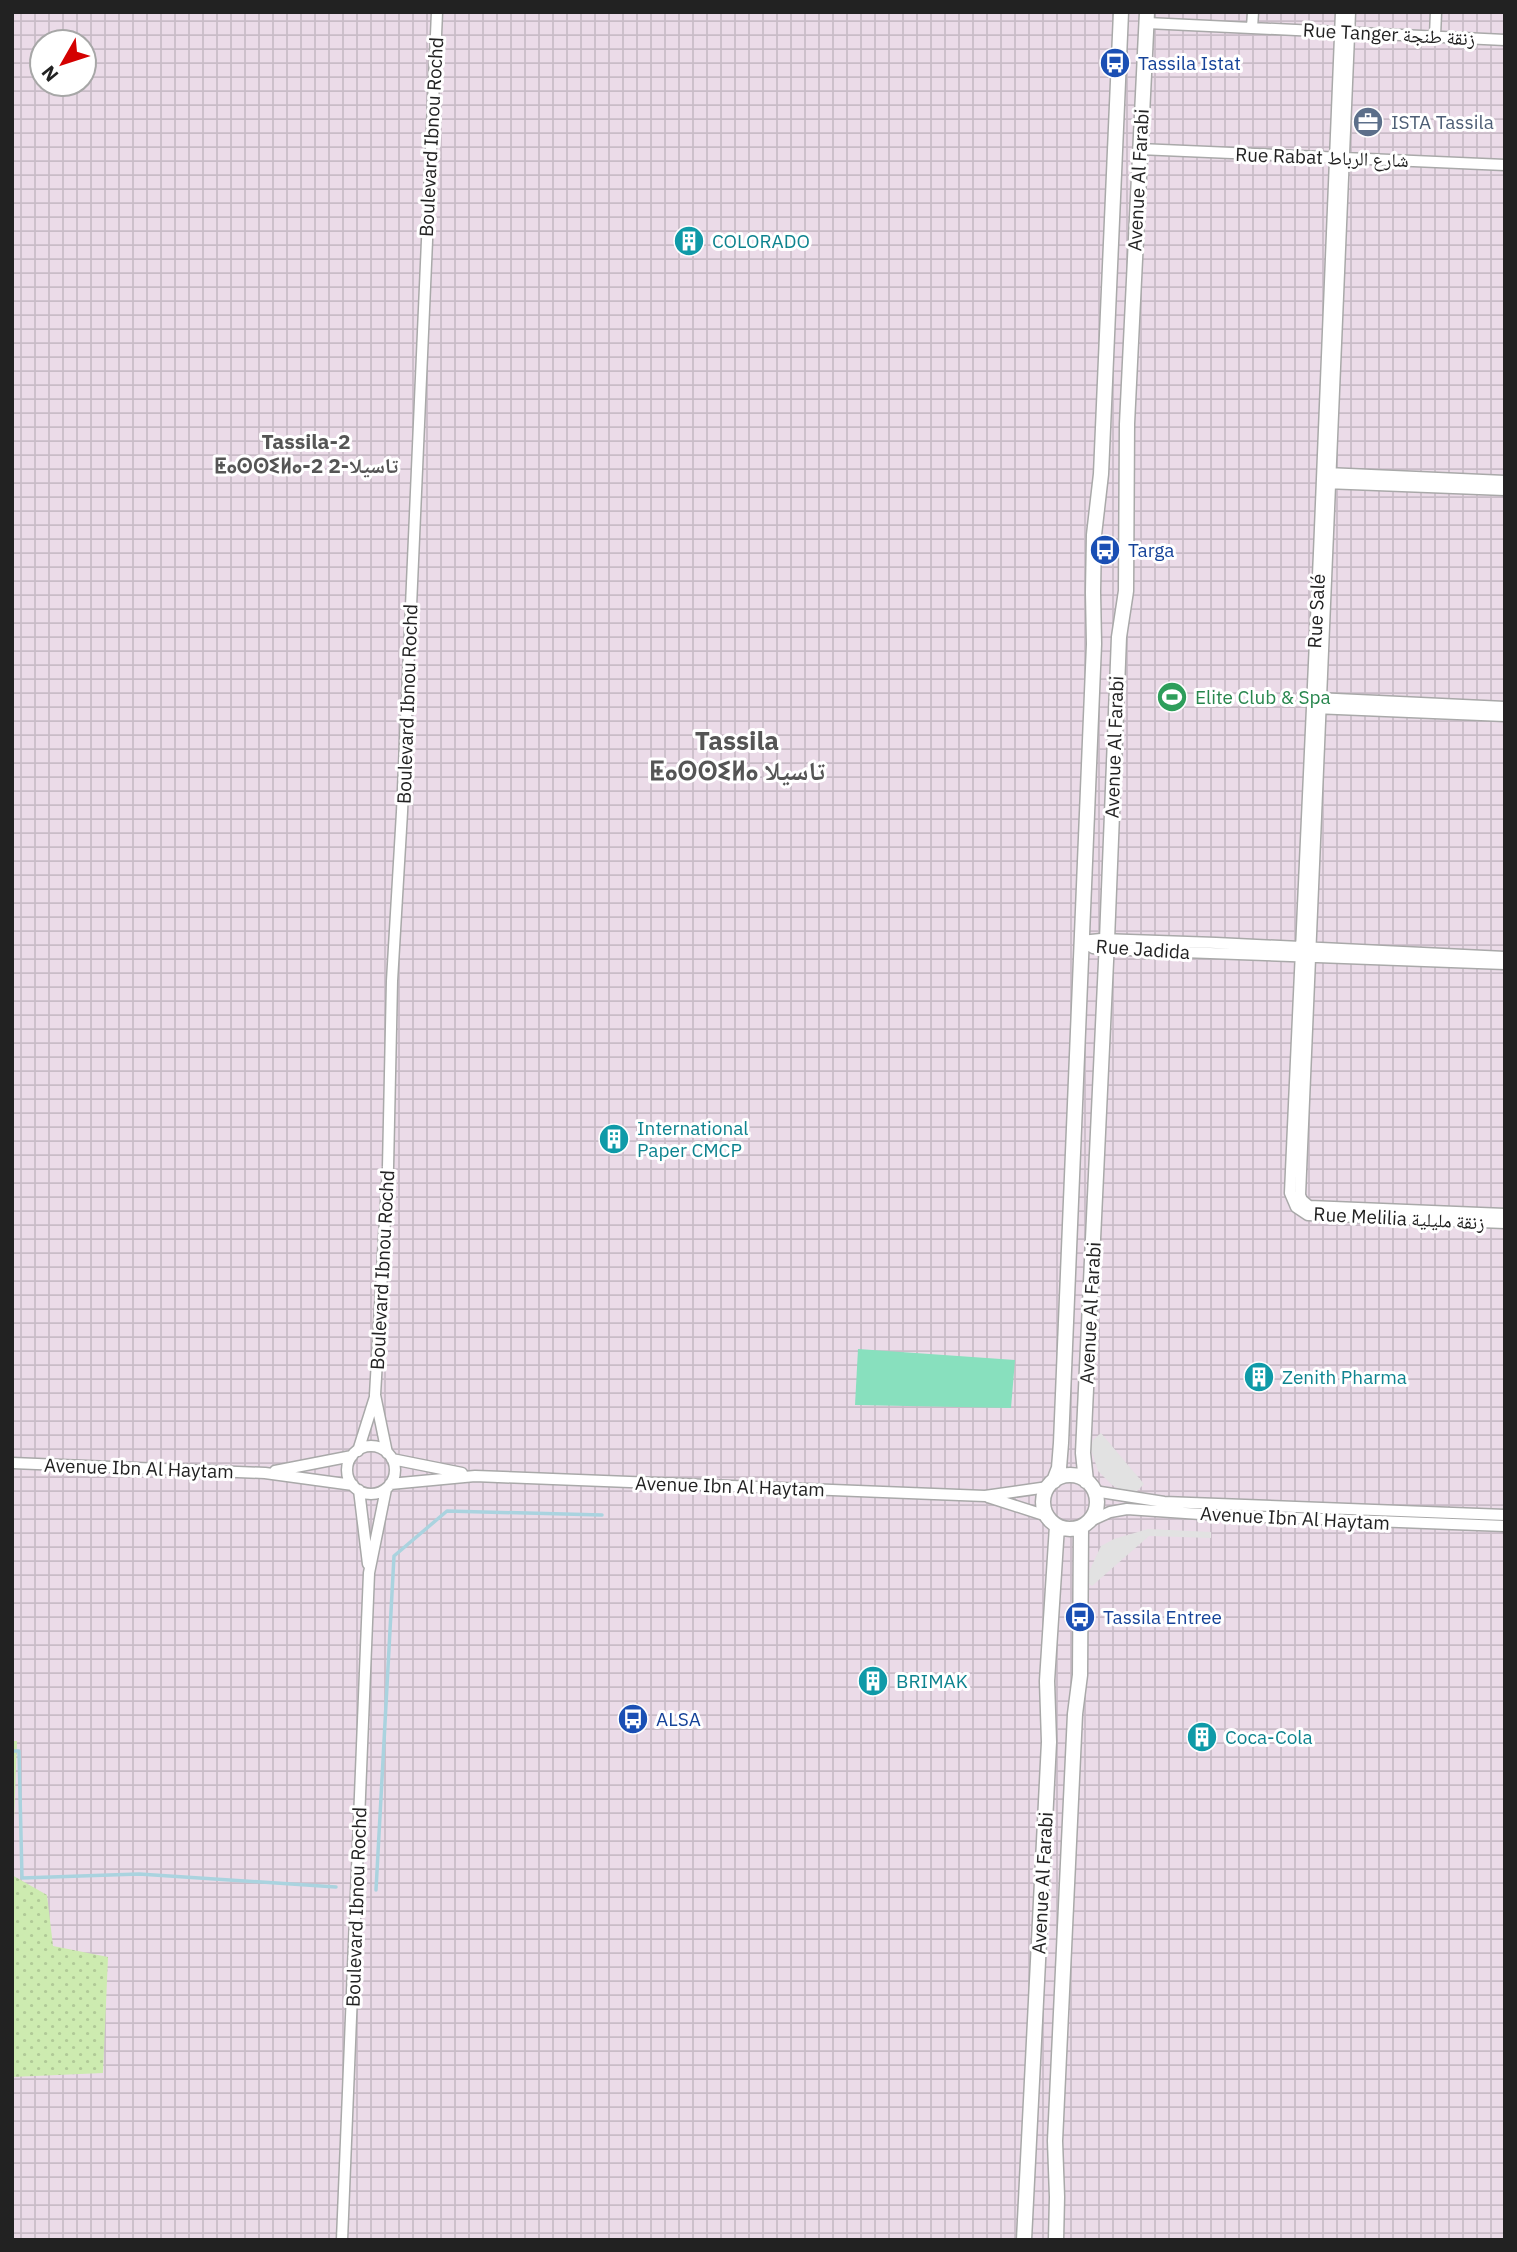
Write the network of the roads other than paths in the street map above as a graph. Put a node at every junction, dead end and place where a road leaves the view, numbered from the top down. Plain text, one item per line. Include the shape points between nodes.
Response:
1 (437, 12) edge
2 (1121, 12) edge
3 (1253, 12) edge
4 (1341, 12) edge
5 (1350, 12) edge
6 (1436, 12) edge
7 (1147, 18) edge
8 (1252, 28) junction
9 (1345, 32) junction
10 (1435, 36) junction
11 (1505, 40) edge
12 (1139, 149) junction
13 (1339, 158) junction
14 (1505, 165) edge
15 (1326, 478) junction
16 (1505, 481) edge
17 (1505, 490) edge
18 (1316, 703) junction
19 (1505, 707) edge
20 (1505, 716) edge
21 (1081, 941) junction
22 (1107, 944) junction
23 (1306, 952) junction
24 (1505, 957) edge
25 (1505, 964) edge
26 (1299, 1204) junction
27 (1505, 1214) edge
28 (1505, 1223) edge
29 (375, 1395) junction
30 (355, 1454) junction
31 (390, 1456) junction
32 (12, 1463) edge
33 (265, 1473) junction
34 (475, 1476) junction
35 (1051, 1484) junction
36 (1090, 1486) junction
37 (388, 1487) junction
38 (356, 1488) junction
39 (985, 1496) junction
40 (1505, 1516) edge
41 (1052, 1521) junction
42 (1085, 1525) junction
43 (1505, 1526) edge
44 (369, 1573) junction
45 (342, 2240) edge
46 (1024, 2240) edge
47 (1056, 2240) edge

1 - 29 street, Boulevard Ibnou Rochd
2 - 21 street, Avenue Al Farabi via 1101,474 1094,535
3 - 8 street
4 - 9 street, Rue Salé
5 - 9 street, Rue Salé
6 - 10 street
7 - 8 street, Rue Tanger زنقة طنجة
7 - 12 street, Avenue Al Farabi
8 - 9 street, Rue Tanger زنقة طنجة
9 - 10 street, Rue Tanger زنقة طنجة
9 - 13 street, Rue Salé
10 - 11 street, Rue Tanger زنقة طنجة
12 - 13 street, Rue Rabat شارع الرباط
12 - 22 street, Avenue Al Farabi via 1126,579 1119,636
13 - 14 street, Rue Rabat شارع الرباط
13 - 15 street, Rue Salé
15 - 16 street
15 - 17 street
15 - 18 street, Rue Salé
18 - 19 street
18 - 20 street
18 - 23 street, Rue Salé
21 - 22 street, Rue Jadida via 1093,948
21 - 35 street, Avenue Al Farabi via 1061,1456
22 - 23 street, Rue Jadida
22 - 36 street, Avenue Al Farabi via 1083,1452
23 - 24 street, Rue Jadida
23 - 25 street, Rue Jadida
23 - 26 street, Rue Salé via 1290,1188 1291,1199
26 - 27 street, Rue Melilia زنقة مليلية
26 - 28 street, Rue Melilia زنقة مليلية via 1308,1215
29 - 30 street, Boulevard Ibnou Rochd
29 - 31 street, Boulevard Ibnou Rochd
30 - 31 street via 373,1447
30 - 33 street, Avenue Ibn Al Haytam
30 - 38 street via 348,1471
31 - 34 street, Avenue Ibn Al Haytam
31 - 37 street via 395,1475
32 - 33 street, Avenue Ibn Al Haytam
33 - 38 street, Avenue Ibn Al Haytam
34 - 37 street, Avenue Ibn Al Haytam
34 - 39 street, Avenue Ibn Al Haytam
35 - 36 street via 1068,1476
35 - 39 street, Avenue Ibn Al Haytam
35 - 41 street via 1043,1500
36 - 40 street, Avenue Ibn Al Haytam via 1164,1502
36 - 42 street via 1096,1508
37 - 38 street via 373,1494
37 - 44 street, Boulevard Ibnou Rochd
38 - 44 street, Boulevard Ibnou Rochd
39 - 41 street, Avenue Ibn Al Haytam
41 - 42 street via 1064,1529
41 - 46 street, Avenue Al Farabi via 1049,1742
42 - 43 street, Avenue Ibn Al Haytam via 1127,1509
42 - 47 street, Avenue Al Farabi via 1055,2141
44 - 45 street, Boulevard Ibnou Rochd

